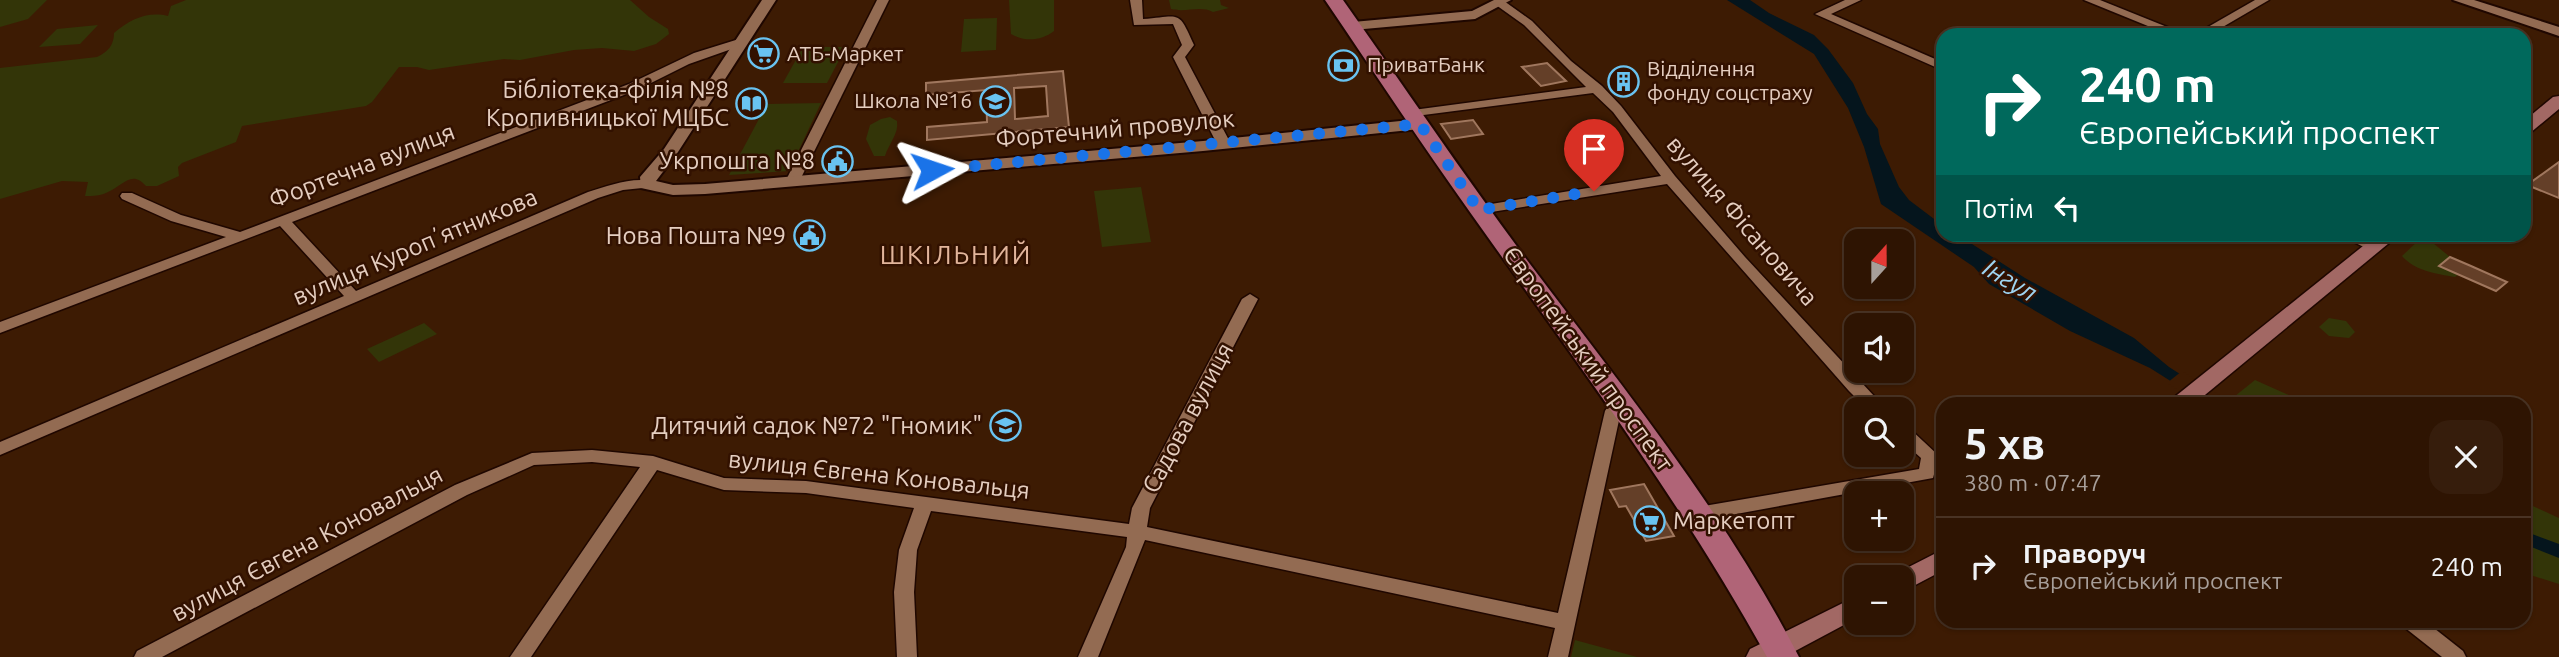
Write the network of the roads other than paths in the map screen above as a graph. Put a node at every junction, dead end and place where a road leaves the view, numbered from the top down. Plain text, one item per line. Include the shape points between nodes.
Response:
1 (769, 0) edge
2 (883, 0) edge
3 (1136, 0) edge
4 (1334, 0) edge
5 (1854, 0) edge
6 (2090, 0) edge
7 (2263, 0) edge
8 (2460, 0) edge
9 (1502, 2) edge
10 (1353, 26) junction
11 (2163, 28) edge
12 (2213, 28) edge
13 (2559, 32) edge
14 (739, 43) junction
15 (1936, 63) edge
16 (1598, 89) junction
17 (2559, 101) edge
18 (1417, 119) junction
19 (2531, 123) edge
20 (1224, 144) junction
21 (1670, 180) junction
22 (792, 182) junction
23 (647, 184) junction
24 (127, 196) dead end
25 (1479, 210) junction
26 (284, 222) junction
27 (240, 236) junction
28 (2382, 242) edge
29 (354, 298) junction
30 (1250, 299) dead end
31 (0, 328) edge
32 (1865, 397) edge
33 (2189, 397) edge
34 (1620, 400) junction
35 (1914, 442) edge
36 (0, 449) edge
37 (653, 462) junction
38 (925, 502) junction
39 (1698, 514) junction
40 (1139, 531) junction
41 (1936, 562) edge
42 (1914, 575) edge
43 (1844, 614) edge
44 (1565, 622) junction
45 (2420, 628) edge
46 (1774, 654) edge
47 (520, 656) edge
48 (144, 657) edge
49 (906, 657) edge
50 (1088, 657) edge
51 (1558, 657) edge
52 (2456, 657) edge

1 - 14 street
2 - 22 street
3 - 20 street via 1138,23 1177,20 1188,45 1179,57
4 - 10 main road, Європейський проспект
5 - 15 street via 1821,14
6 - 11 street
7 - 12 street
8 - 13 street
9 - 10 street via 1475,15
9 - 16 street, вулиця Фісановича
10 - 18 main road, Європейський проспект
14 - 23 street
14 - 26 street, Фортечна вулиця via 670,66 633,86
16 - 18 street, Фортечний провулок
16 - 21 street, вулиця Фісановича
17 - 19 main road
18 - 20 street, Фортечний провулок
18 - 25 main road, Європейський проспект
20 - 22 street, Фортечний провулок
21 - 25 street
21 - 32 street, вулиця Фісановича
22 - 23 street, Фортечний провулок via 673,190
23 - 29 street, вулиця Куропʼятникова via 593,195
24 - 27 street via 176,218
25 - 34 main road, Європейський проспект
26 - 27 street, Фортечна вулиця
26 - 29 street
27 - 31 street, Фортечна вулиця
28 - 33 main road
29 - 36 street, вулиця Куропʼятникова
30 - 40 street, Садова вулиця via 1141,508
34 - 39 main road, Європейський проспект
34 - 44 street via 1613,411
35 - 39 street via 1930,456 1927,474
37 - 38 street, вулиця Євгена Коновальця via 724,484 806,487
37 - 47 street
37 - 48 street, вулиця Євгена Коновальця via 592,456 532,458 461,490
38 - 40 street, вулиця Євгена Коновальця
38 - 49 street via 908,550
39 - 46 main road, Європейський проспект
40 - 44 street, вулиця Євгена Коновальця
40 - 50 street, Садова вулиця
41 - 42 main road
43 - 46 main road
44 - 51 street
45 - 52 street

